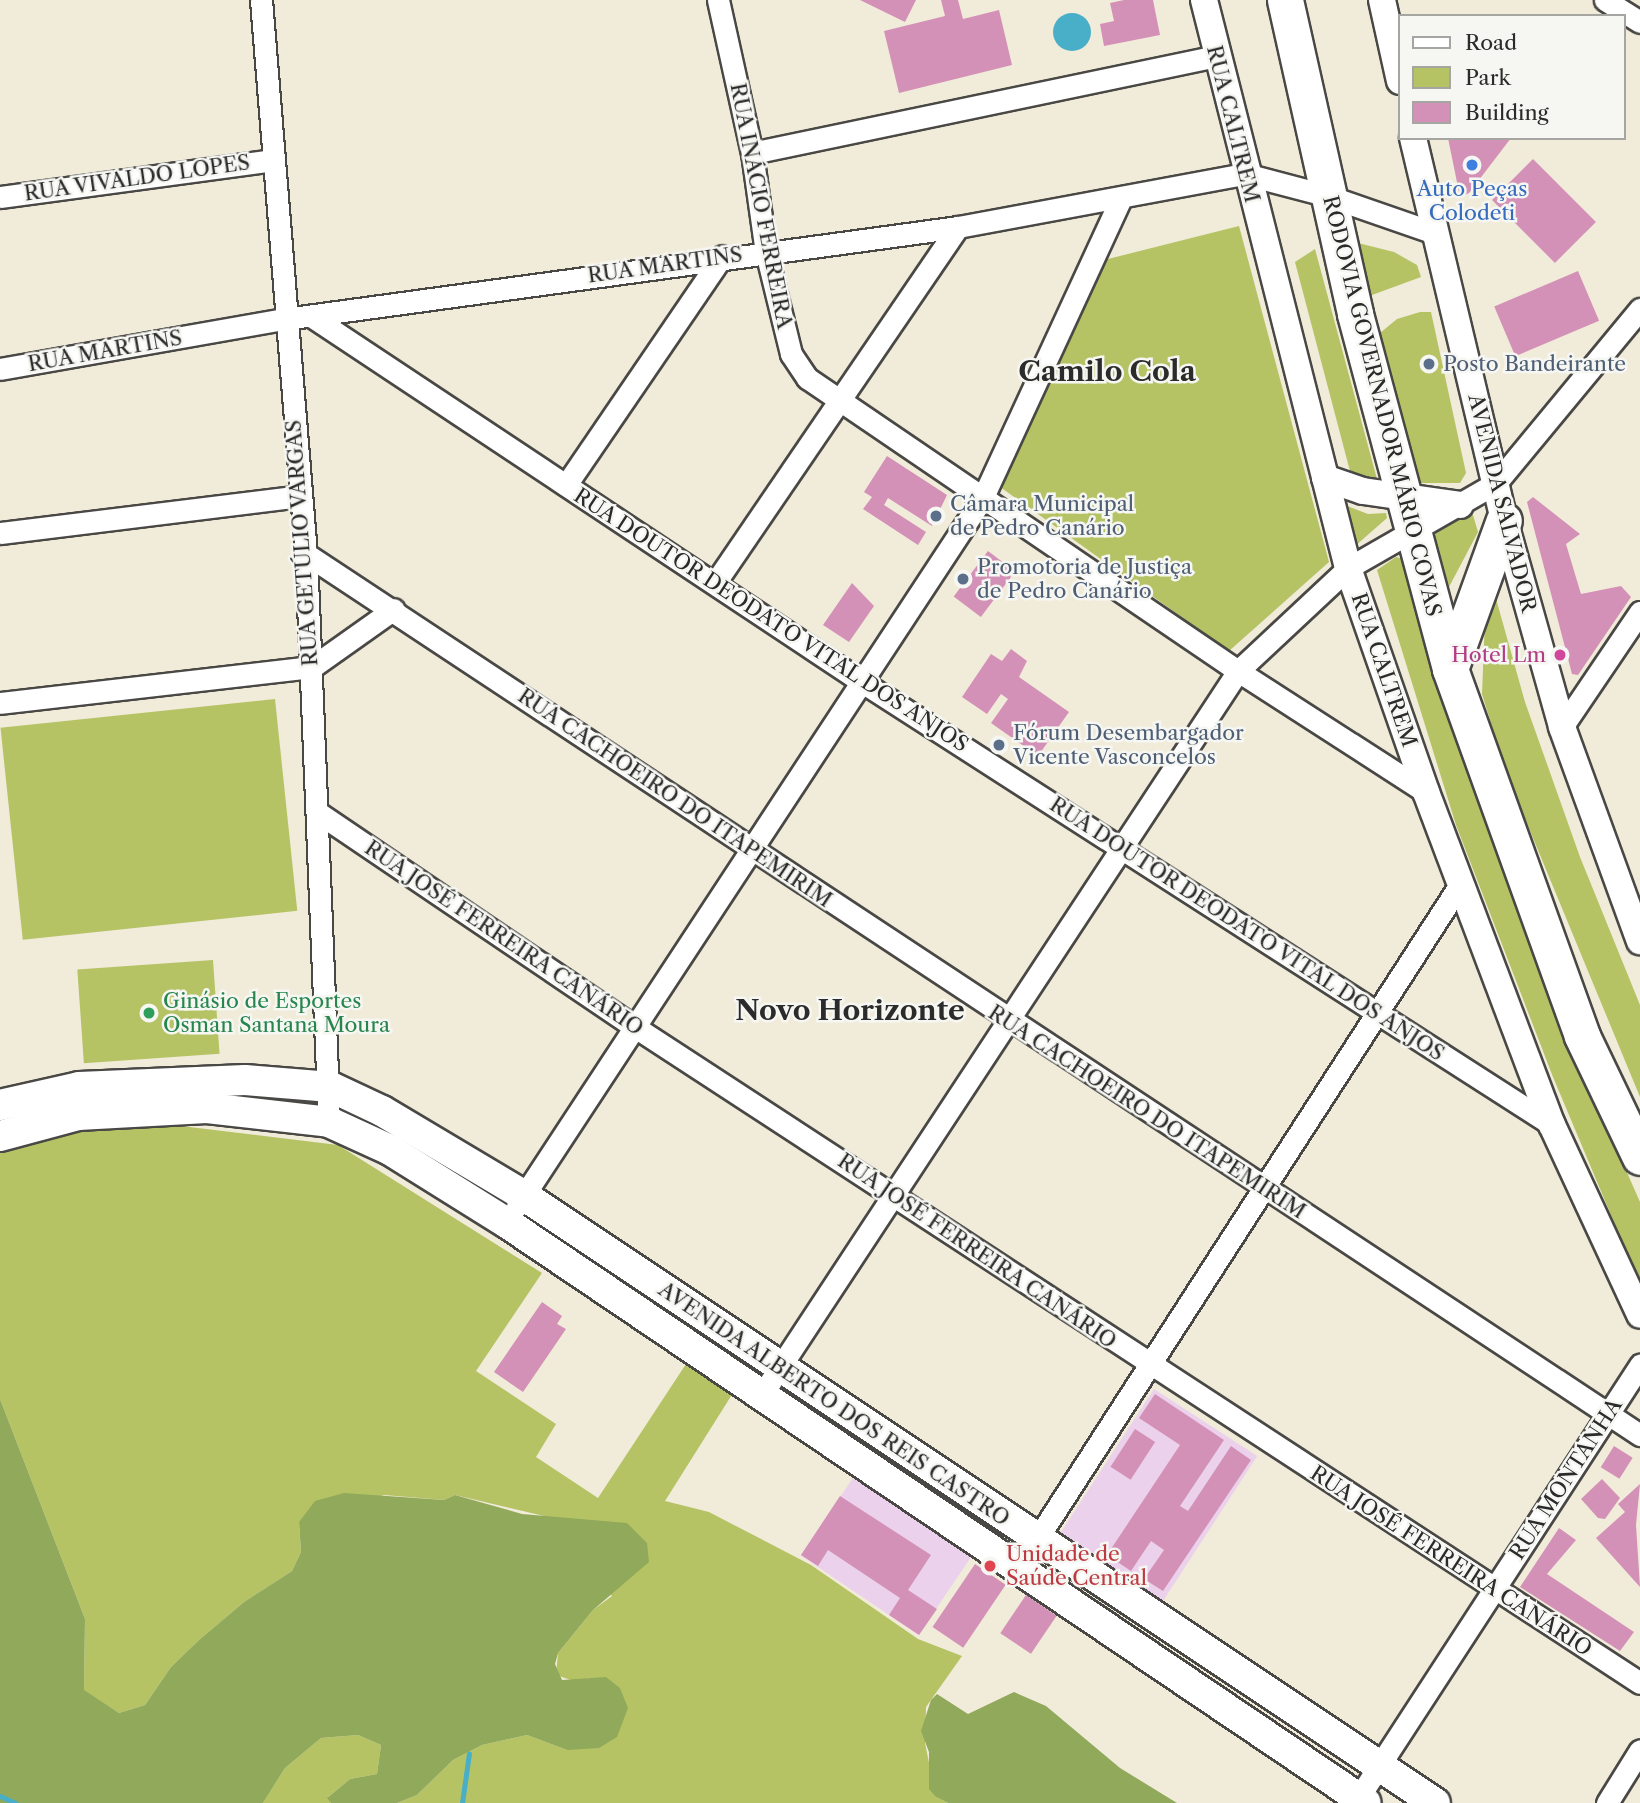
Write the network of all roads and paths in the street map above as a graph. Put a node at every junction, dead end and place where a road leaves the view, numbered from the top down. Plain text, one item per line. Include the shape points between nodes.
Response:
1 (261, 0) edge
2 (718, 0) edge
3 (1204, 0) edge
4 (1285, 0) edge
5 (1382, 0) edge
6 (1605, 0) edge
7 (1640, 22) edge
8 (1216, 56) junction
9 (1398, 72) edge
10 (1413, 140) edge
11 (752, 153) junction
12 (273, 160) junction
13 (1245, 174) junction
14 (1328, 196) junction
15 (0, 197) edge
16 (1121, 199) junction
17 (958, 226) junction
18 (1435, 233) junction
19 (766, 252) junction
20 (722, 256) junction
21 (1640, 309) edge
22 (311, 316) junction
23 (285, 319) junction
24 (0, 369) edge
25 (838, 402) junction
26 (1325, 478) junction
27 (1496, 483) junction
28 (566, 485) junction
29 (1400, 495) junction
30 (300, 496) junction
31 (983, 497) junction
32 (1460, 505) junction
33 (1504, 520) junction
34 (1410, 531) junction
35 (0, 533) edge
36 (306, 554) junction
37 (1348, 568) junction
38 (715, 583) junction
39 (394, 609) junction
40 (1640, 612) edge
41 (312, 667) junction
42 (1450, 668) junction
43 (1237, 671) junction
44 (862, 682) junction
45 (0, 703) edge
46 (1562, 727) junction
47 (1426, 792) junction
48 (317, 812) junction
49 (1121, 848) junction
50 (751, 849) junction
51 (1461, 883) junction
52 (1640, 941) edge
53 (1379, 1016) junction
54 (1008, 1021) junction
55 (635, 1027) junction
56 (331, 1087) junction
57 (0, 1105) edge
58 (329, 1122) junction
59 (1552, 1125) junction
60 (0, 1136) edge
61 (1640, 1157) edge
62 (1267, 1189) junction
63 (523, 1195) junction
64 (896, 1196) junction
65 (507, 1223) junction
66 (1640, 1315) edge
67 (1149, 1366) junction
68 (1640, 1366) edge
69 (780, 1368) junction
70 (761, 1396) junction
71 (1607, 1413) junction
72 (1640, 1435) edge
73 (1037, 1539) junction
74 (1017, 1570) junction
75 (1496, 1589) junction
76 (1640, 1684) edge
77 (1640, 1750) edge
78 (1380, 1766) junction
79 (1360, 1801) edge
80 (1435, 1803) edge
81 (1607, 1803) edge

1 - 12 street, RUA GETÚLIO VARGAS
2 - 11 street, RUA INÁCIO FERREIRA
3 - 8 street, RUA CALTREM
4 - 14 highway, RODOVIA GOVERNADOR MÁRIO COVAS
5 - 9 street
6 - 7 street
8 - 11 street
8 - 13 street, RUA CALTREM
10 - 18 street, AVENIDA SALVADOR
11 - 19 street, RUA INÁCIO FERREIRA
12 - 15 street, RUA VIVALDO LOPES
12 - 23 street, RUA GETÚLIO VARGAS
13 - 14 street, RUA MARTINS
13 - 16 street, RUA MARTINS
13 - 26 street, RUA CALTREM
14 - 18 street, RUA MARTINS
14 - 29 highway, RODOVIA GOVERNADOR MÁRIO COVAS
16 - 17 street, RUA MARTINS
16 - 31 street
17 - 19 street, RUA MARTINS
17 - 25 street
18 - 27 street, AVENIDA SALVADOR
19 - 20 street, RUA MARTINS
19 - 25 street, RUA INÁCIO FERREIRA via 791,354 807,378
20 - 22 street, RUA MARTINS
20 - 28 street
21 - 27 street
22 - 23 street, RUA MARTINS
22 - 28 street, RUA DOUTOR DEODATO VITAL DOS ANJOS
23 - 24 street, RUA MARTINS
23 - 30 street, RUA GETÚLIO VARGAS
25 - 31 street, RUA INÁCIO FERREIRA
25 - 38 street
26 - 29 street
26 - 37 street, RUA CALTREM
27 - 32 street
27 - 33 street, AVENIDA SALVADOR
28 - 38 street, RUA DOUTOR DEODATO VITAL DOS ANJOS
29 - 32 street
29 - 34 highway, RODOVIA GOVERNADOR MÁRIO COVAS
30 - 35 street
30 - 36 street, RUA GETÚLIO VARGAS
31 - 43 street, RUA INÁCIO FERREIRA
31 - 44 street
32 - 34 street
33 - 42 highway
33 - 46 street, AVENIDA SALVADOR
34 - 37 street
34 - 42 highway, RODOVIA GOVERNADOR MÁRIO COVAS
36 - 39 street, RUA CACHOEIRO DO ITAPEMIRIM
36 - 41 street, RUA GETÚLIO VARGAS
37 - 43 street
37 - 47 street, RUA CALTREM
38 - 44 street, RUA DOUTOR DEODATO VITAL DOS ANJOS
39 - 41 street
39 - 50 street, RUA CACHOEIRO DO ITAPEMIRIM
40 - 46 street
41 - 45 street
41 - 48 street, RUA GETÚLIO VARGAS
42 - 61 highway, RODOVIA GOVERNADOR MÁRIO COVAS via 1582,1036
43 - 47 street, RUA INÁCIO FERREIRA
43 - 49 street
44 - 49 street, RUA DOUTOR DEODATO VITAL DOS ANJOS
44 - 50 street
46 - 52 street, AVENIDA SALVADOR
47 - 51 street, RUA CALTREM
48 - 55 street, RUA JOSÉ FERREIRA CANÁRIO
48 - 56 street, RUA GETÚLIO VARGAS
49 - 53 street, RUA DOUTOR DEODATO VITAL DOS ANJOS
49 - 54 street
50 - 54 street, RUA CACHOEIRO DO ITAPEMIRIM
50 - 55 street
51 - 53 street
51 - 59 street, RUA CALTREM
53 - 59 street, RUA DOUTOR DEODATO VITAL DOS ANJOS
53 - 62 street
54 - 62 street, RUA CACHOEIRO DO ITAPEMIRIM
54 - 64 street
55 - 63 street
55 - 64 street, RUA JOSÉ FERREIRA CANÁRIO
56 - 57 main road via 169,1081 79,1087
56 - 58 street, RUA GETÚLIO VARGAS
56 - 63 main road, AVENIDA ALBERTO DOS REIS CASTRO via 382,1111
58 - 60 main road, AVENIDA ALBERTO DOS REIS CASTRO via 207,1108 125,1110 78,1115
58 - 65 main road, AVENIDA ALBERTO DOS REIS CASTRO via 390,1150
59 - 66 street, RUA CALTREM
62 - 67 street
62 - 71 street, RUA CACHOEIRO DO ITAPEMIRIM
63 - 65 street
63 - 69 main road, AVENIDA ALBERTO DOS REIS CASTRO
64 - 67 street, RUA JOSÉ FERREIRA CANÁRIO
64 - 69 street
65 - 70 main road, AVENIDA ALBERTO DOS REIS CASTRO
67 - 73 street
67 - 75 street, RUA JOSÉ FERREIRA CANÁRIO
68 - 71 street, RUA MONTANHA
69 - 70 street
69 - 73 main road, AVENIDA ALBERTO DOS REIS CASTRO
70 - 74 main road, AVENIDA ALBERTO DOS REIS CASTRO
71 - 72 street, RUA CACHOEIRO DO ITAPEMIRIM
71 - 75 street, RUA MONTANHA
73 - 74 street
73 - 78 main road, AVENIDA ALBERTO DOS REIS CASTRO
74 - 79 main road, AVENIDA ALBERTO DOS REIS CASTRO
75 - 76 street, RUA JOSÉ FERREIRA CANÁRIO
75 - 78 street, RUA MONTANHA
77 - 81 street
78 - 79 street, RUA MONTANHA
78 - 80 main road, AVENIDA ALBERTO DOS REIS CASTRO

